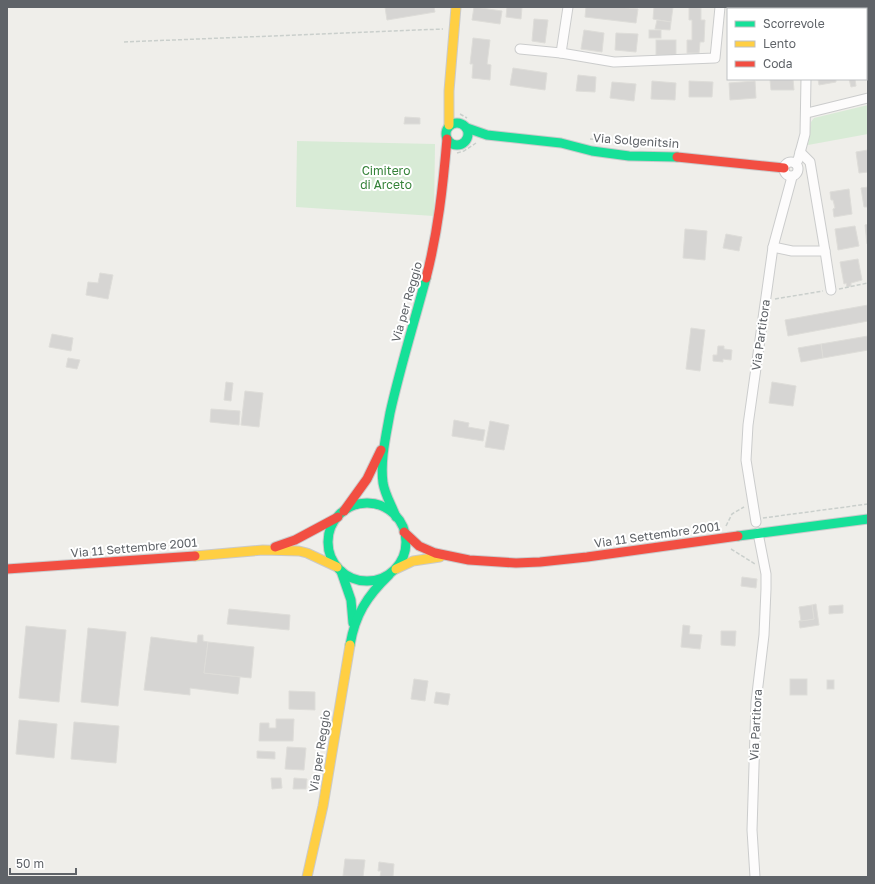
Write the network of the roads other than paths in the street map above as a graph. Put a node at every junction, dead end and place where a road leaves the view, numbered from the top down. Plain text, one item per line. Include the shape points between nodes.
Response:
1 (456, 7) edge
2 (568, 7) edge
3 (720, 7) edge
4 (520, 49) dead end
5 (561, 54) junction
6 (806, 80) edge
7 (868, 98) edge
8 (449, 105) junction
9 (807, 113) junction
10 (459, 122) junction
11 (449, 125) junction
12 (467, 128) junction
13 (487, 135) junction
14 (447, 139) junction
15 (462, 143) junction
16 (800, 152) junction
17 (795, 163) junction
18 (445, 165) junction
19 (784, 168) junction
20 (792, 177) junction
21 (773, 247) junction
22 (825, 251) junction
23 (831, 290) road end
24 (384, 444) junction
25 (342, 514) junction
26 (396, 517) junction
27 (868, 519) edge
28 (756, 520) road end
29 (404, 532) junction
30 (758, 533) junction
31 (263, 550) junction
32 (448, 557) junction
33 (7, 569) edge
34 (339, 569) junction
35 (391, 573) junction
36 (353, 629) junction
37 (307, 877) edge
38 (755, 877) edge

1 - 8 street, Via per Reggio
2 - 5 street
3 - 5 street via 715,58 614,62
4 - 5 street
6 - 9 street, Via Partitora
7 - 9 street
8 - 10 street
8 - 11 street, Via per Reggio
9 - 16 street, Via Partitora
10 - 11 street
10 - 12 street
11 - 14 street, Via per Reggio
12 - 13 street, Via Solgenitsin
12 - 15 street, Via per Reggio via 469,134
13 - 15 street, Via Solgenitsin
13 - 19 street, Via Solgenitsin via 561,143 622,155 669,156
14 - 15 street via 451,144
14 - 18 street, Via per Reggio
15 - 18 street, Via per Reggio
16 - 17 street, Via Partitora
16 - 22 street via 810,162
17 - 19 street via 787,163
17 - 20 street, Via Partitora via 799,170
18 - 24 street, Via per Reggio via 432,256 401,365
19 - 20 street via 786,175
20 - 21 street, Via Partitora
21 - 22 street via 792,251
21 - 28 street, Via Partitora via 748,424 746,460
22 - 23 street
24 - 25 street, Via per Reggio via 367,479
24 - 26 street, Via per Reggio via 384,486
25 - 26 street, Via 11 Settembre 2001 via 356,506 368,504 381,506
25 - 31 street, Via 11 Settembre 2001 via 295,540
25 - 34 street via 332,528 329,541 331,555
26 - 29 street, Via 11 Settembre 2001
27 - 30 street, Via 11 Settembre 2001
29 - 32 street, Via 11 Settembre 2001 via 421,547
29 - 35 street, Via 11 Settembre 2001 via 406,544 403,556
30 - 32 street, Via 11 Settembre 2001 via 535,563 506,564
30 - 38 street, Via Partitora via 766,574 764,635 756,710 752,830
31 - 33 street, Via 11 Settembre 2001
31 - 34 street, Via 11 Settembre 2001 via 303,552
32 - 35 street, Via 11 Settembre 2001 via 413,561
34 - 35 street, Via 11 Settembre 2001 via 350,577 370,581
34 - 36 street, Via per Reggio via 351,600
35 - 36 street, Via per Reggio via 375,587 364,602
36 - 37 street, Via per Reggio via 323,806

